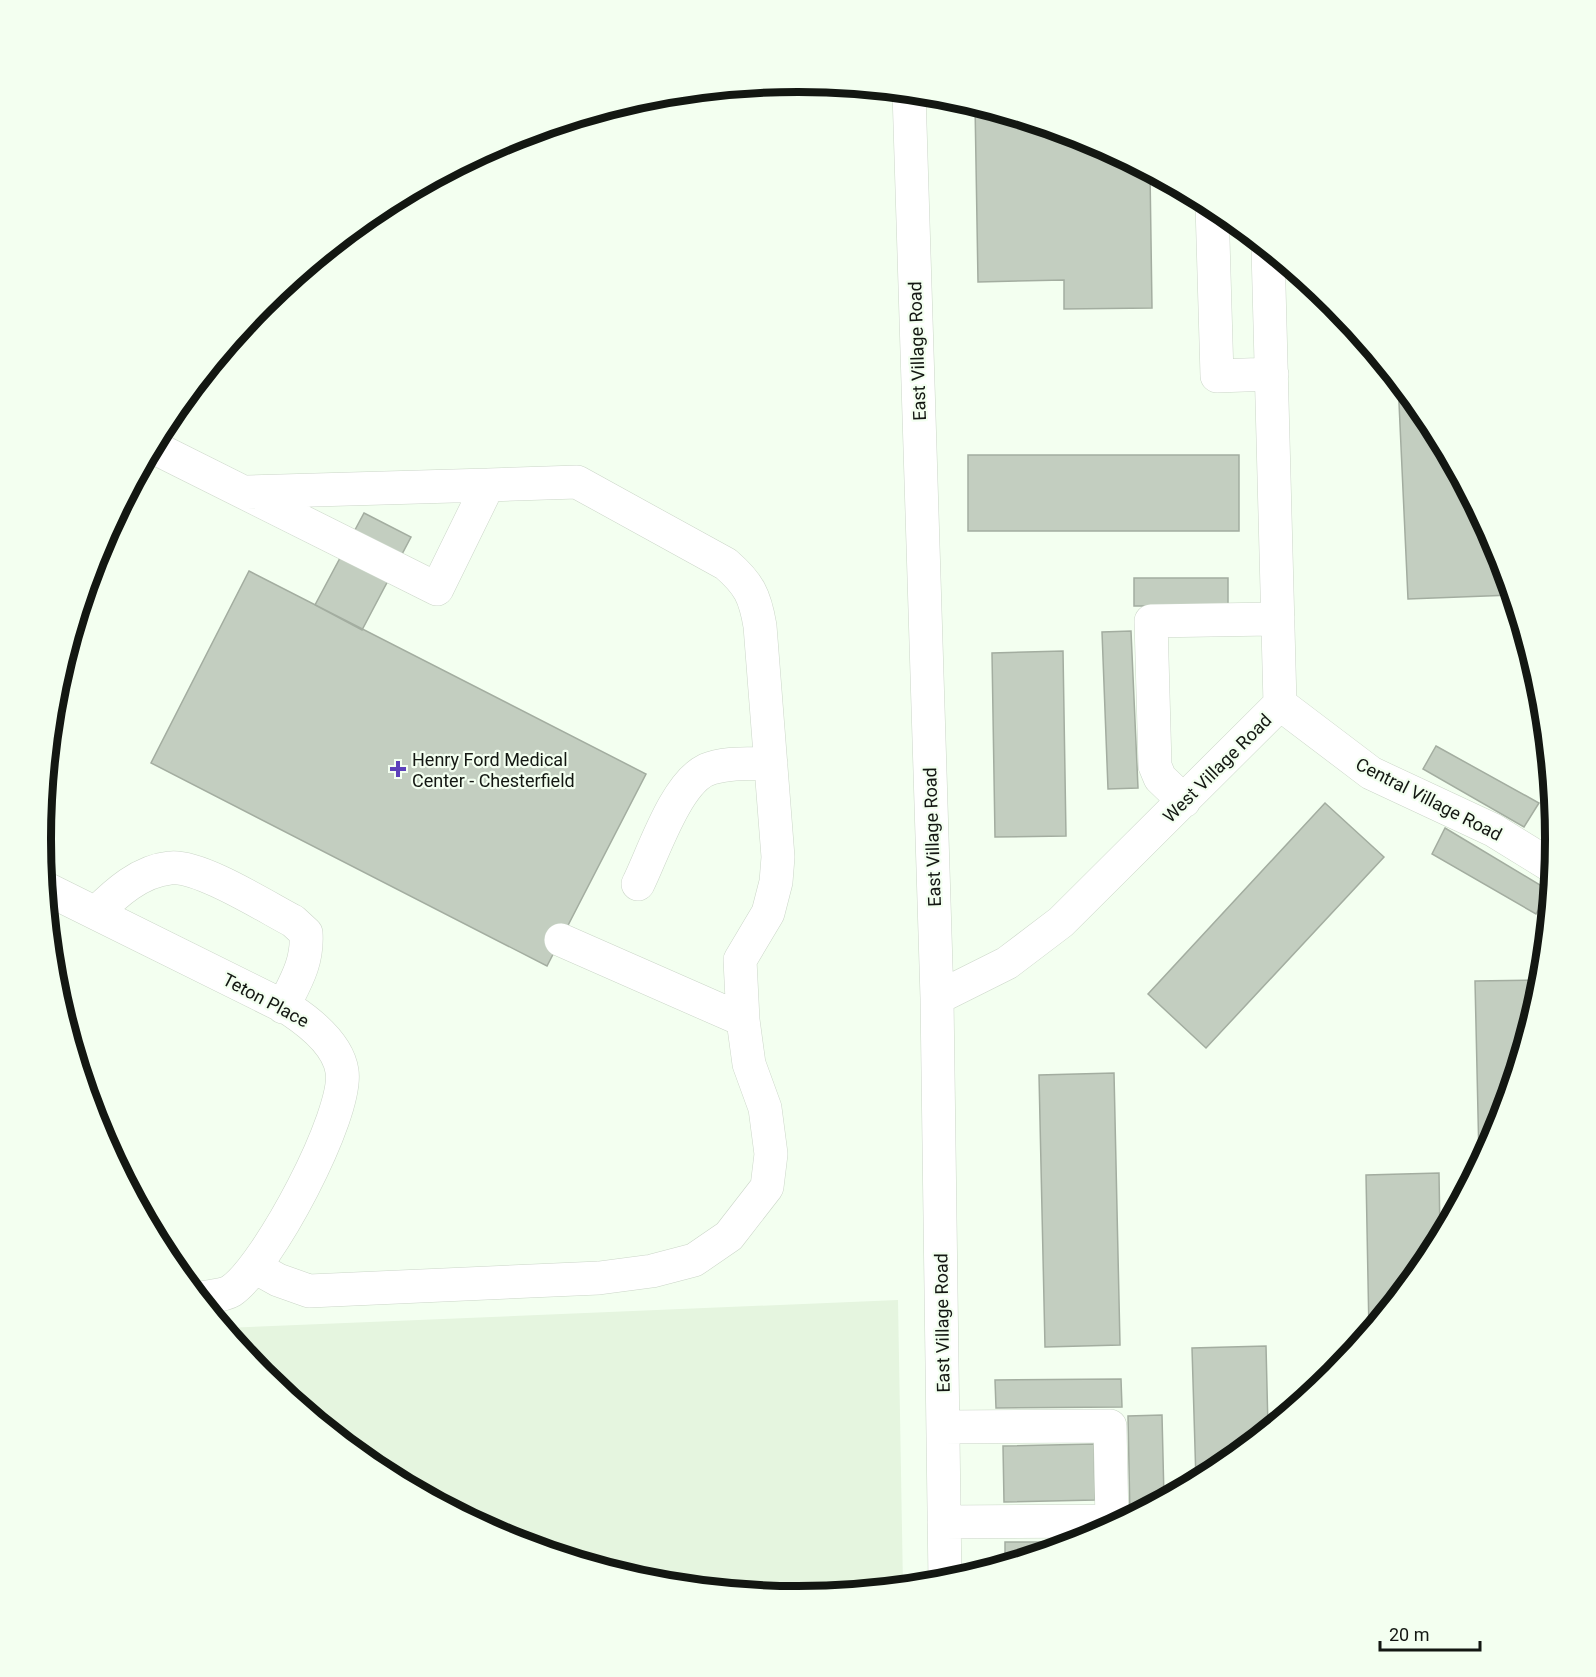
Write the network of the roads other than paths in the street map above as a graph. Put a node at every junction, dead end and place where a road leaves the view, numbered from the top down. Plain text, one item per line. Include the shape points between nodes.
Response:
1 (909, 100) edge
2 (1212, 217) edge
3 (1268, 258) edge
4 (1272, 374) junction
5 (160, 450) edge
6 (488, 484) junction
7 (244, 492) junction
8 (1278, 619) junction
9 (1280, 704) junction
10 (771, 763) junction
11 (1184, 801) junction
12 (1544, 862) edge
13 (638, 884) dead end
14 (53, 892) edge
15 (96, 913) junction
16 (561, 940) dead end
17 (937, 998) junction
18 (283, 1006) junction
19 (742, 1020) junction
20 (255, 1267) junction
21 (208, 1296) edge
22 (943, 1427) junction
23 (1112, 1516) edge
24 (1101, 1521) edge
25 (944, 1522) junction
26 (945, 1571) edge

1 - 17 street, East Village Road
2 - 4 street via 1217,376
3 - 4 street, West Village Road
4 - 8 street, West Village Road
5 - 7 street
6 - 7 street
6 - 7 street via 437,588
6 - 10 street via 577,482 726,564 744,580 755,600 760,626
8 - 9 street, West Village Road
8 - 11 street via 1151,621 1155,765 1160,778
9 - 11 street, West Village Road
9 - 12 street, Central Village Road via 1371,773 1492,830
10 - 13 street via 724,766 706,771 692,782 680,795
10 - 19 street via 778,856 776,882 768,913 740,960
11 - 17 street, West Village Road via 1061,922 1007,963
14 - 15 street, Teton Place
15 - 18 street, Teton Place
15 - 18 street via 122,890 150,873 172,867 195,871 293,921 306,933 304,966
16 - 19 street
17 - 22 street, East Village Road
18 - 20 street, Teton Place via 314,1026 333,1050 342,1070 342,1094 322,1148
19 - 20 street via 749,1064 765,1108 771,1154 767,1187 729,1236 694,1260 599,1278 351,1291 309,1291
20 - 21 street, Teton Place via 230,1291
22 - 23 street via 1110,1426
22 - 25 street, East Village Road
24 - 25 street
25 - 26 street, East Village Road

